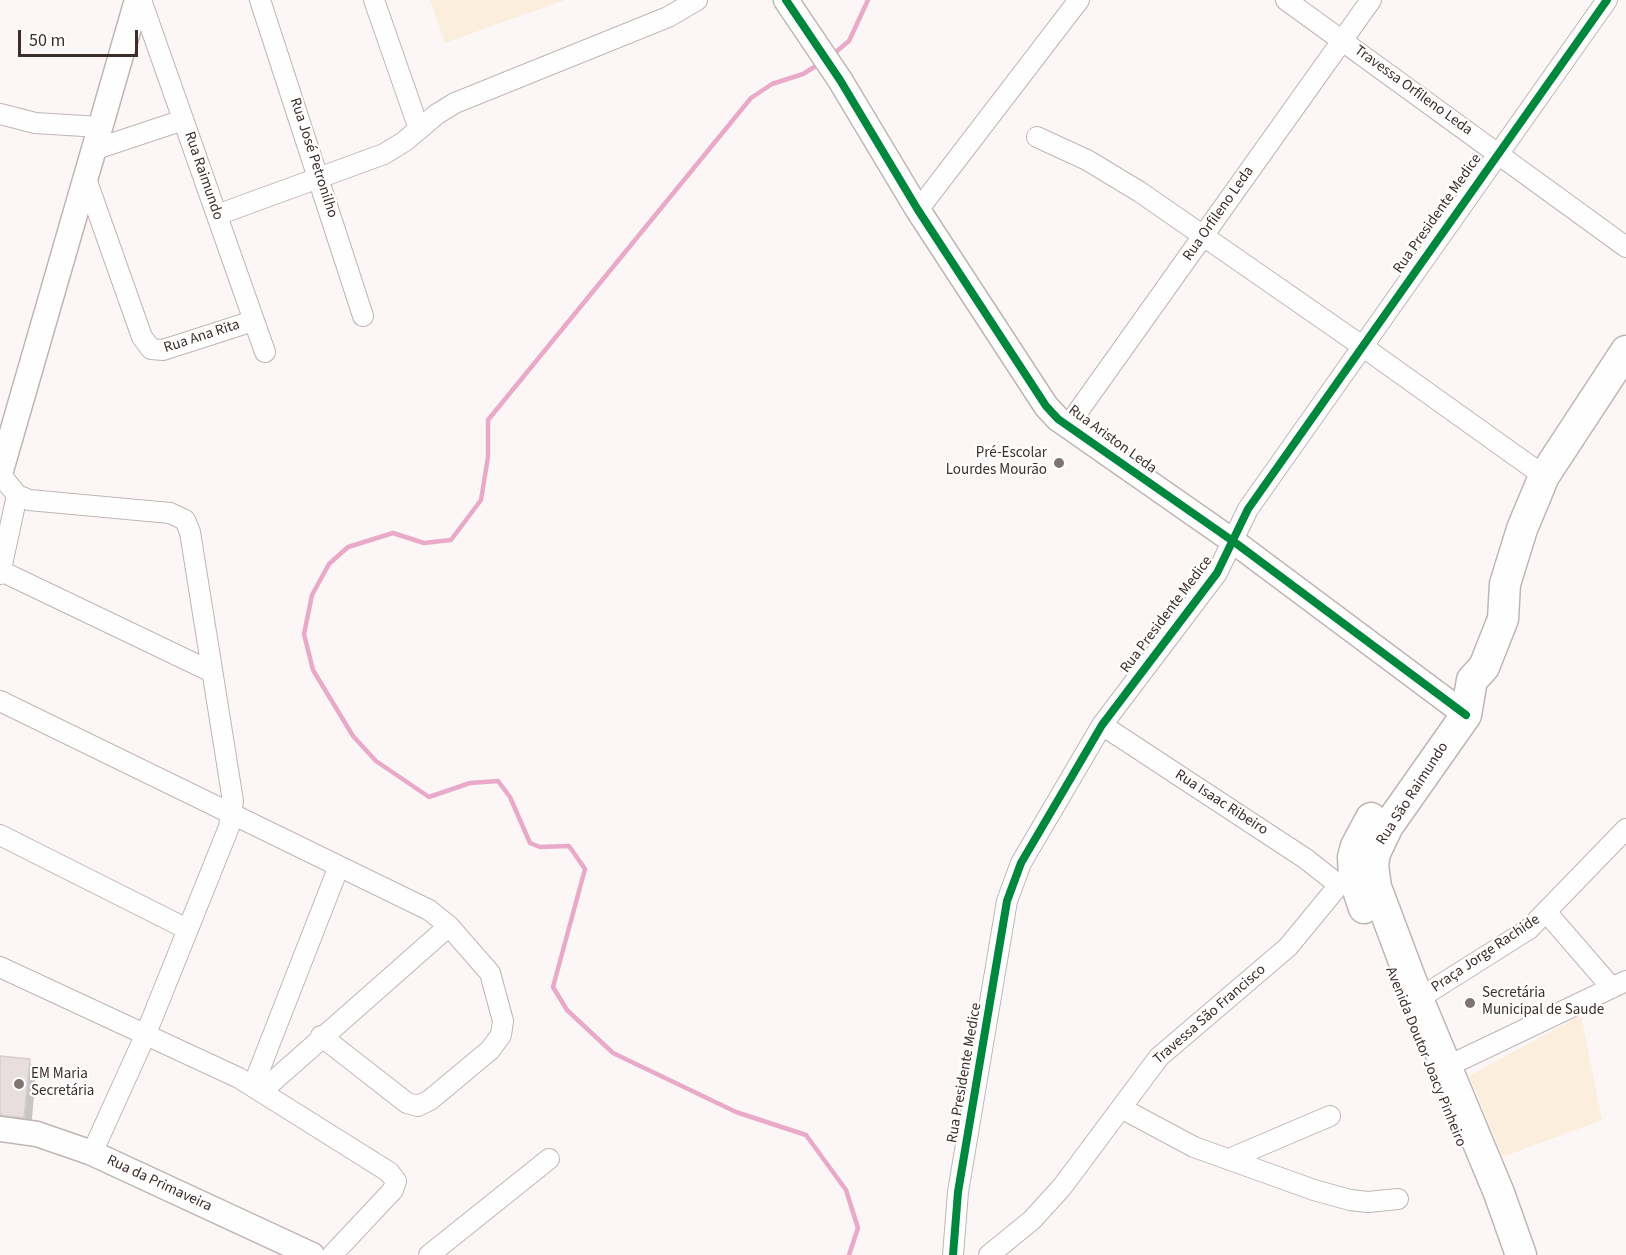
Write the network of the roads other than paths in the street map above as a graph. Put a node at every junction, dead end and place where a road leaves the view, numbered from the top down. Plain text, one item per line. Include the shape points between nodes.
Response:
1 (139, 0) edge
2 (260, 0) edge
3 (374, 0) edge
4 (786, 0) edge
5 (1079, 0) edge
6 (1286, 0) edge
7 (1371, 0) edge
8 (1607, 0) edge
9 (696, 1) edge
10 (1343, 40) junction
11 (0, 114) edge
12 (183, 120) junction
13 (100, 127) junction
14 (419, 129) junction
15 (1037, 137) dead end
16 (93, 150) junction
17 (1498, 152) junction
18 (85, 176) junction
19 (320, 177) junction
20 (918, 210) junction
21 (217, 215) junction
22 (1203, 236) junction
23 (1626, 247) edge
24 (363, 316) dead end
25 (253, 321) junction
26 (1362, 346) junction
27 (1626, 351) edge
28 (265, 352) dead end
29 (1067, 428) junction
30 (0, 474) edge
31 (1544, 476) junction
32 (17, 495) junction
33 (1233, 541) junction
34 (0, 572) edge
35 (212, 672) junction
36 (1464, 698) junction
37 (0, 701) edge
38 (1102, 725) junction
39 (233, 815) junction
40 (1626, 829) edge
41 (0, 835) edge
42 (339, 866) junction
43 (1355, 874) junction
44 (1547, 913) junction
45 (449, 926) junction
46 (187, 929) junction
47 (0, 967) edge
48 (1619, 984) edge
49 (1418, 999) junction
50 (145, 1036) junction
51 (321, 1036) junction
52 (1446, 1067) junction
53 (258, 1088) junction
54 (1121, 1108) junction
55 (1330, 1116) dead end
56 (0, 1130) edge
57 (92, 1153) junction
58 (549, 1159) dead end
59 (1229, 1159) junction
60 (1398, 1199) dead end
61 (1512, 1254) edge
62 (312, 1255) edge
63 (332, 1255) edge
64 (429, 1255) edge
65 (953, 1255) edge
66 (989, 1255) edge

1 - 12 street, Rua Raimundo
1 - 13 street
2 - 19 street, Rua José Petronilho
3 - 14 street
4 - 20 street, Rua Ariston Leda via 817,43
5 - 20 street
6 - 10 street, Travessa Orfileno Leda
7 - 10 street, Rua Orfileno Leda
8 - 17 street, Rua Presidente Medice
9 - 14 street via 668,17 455,103
10 - 17 street, Travessa Orfileno Leda
10 - 22 street, Rua Orfileno Leda
11 - 13 street via 35,123
12 - 16 street
12 - 21 street, Rua Raimundo
13 - 16 street
14 - 19 street via 384,154
15 - 22 street via 1113,175
16 - 18 street
17 - 23 street, Travessa Orfileno Leda
17 - 26 street, Rua Presidente Medice
18 - 25 street, Rua Ana Rita via 142,337 151,349 163,351
18 - 30 street
19 - 21 street
19 - 24 street, Rua José Petronilho
20 - 29 street, Rua Ariston Leda via 1046,406
21 - 25 street, Rua Raimundo
22 - 26 street
22 - 29 street, Rua Orfileno Leda
25 - 28 street, Rua Raimundo
26 - 31 street
26 - 33 street, Rua Presidente Medice via 1248,509
27 - 31 main road, Rua São Raimundo
29 - 33 street, Rua Ariston Leda
30 - 32 street
31 - 36 main road, Rua São Raimundo via 1505,584 1503,619 1484,668
32 - 34 street
32 - 35 street via 35,502 180,516 190,532
33 - 36 street, Rua Ariston Leda
33 - 38 street, Rua Presidente Medice via 1217,573
34 - 35 street
35 - 39 street
36 - 43 main road, Rua São Raimundo via 1375,853
37 - 39 street
38 - 43 street, Rua Isaac Ribeiro via 1306,859
38 - 65 street, Rua Presidente Medice via 1021,863 1007,901 958,1192
39 - 42 street
39 - 46 street
40 - 44 street, Praça Jorge Rachide
41 - 46 street
42 - 45 street via 419,904
42 - 53 street
43 - 49 main road, Avenida Doutor Joacy Pinheiro
43 - 54 street, Travessa São Francisco via 1288,947 1159,1057
43 - 61 main road, Avenida Doutor Joacy Pinheiro
44 - 48 street
44 - 49 street, Praça Jorge Rachide via 1520,936
45 - 51 street
45 - 51 street via 493,980 503,1021 501,1035 490,1050 430,1100 412,1106
46 - 50 street
47 - 50 street
48 - 52 street
49 - 52 main road, Avenida Doutor Joacy Pinheiro
50 - 53 street
50 - 57 street
51 - 53 street
52 - 61 main road, Avenida Doutor Joacy Pinheiro via 1499,1193
53 - 63 street via 395,1178 391,1193
54 - 59 street via 1177,1139
54 - 66 street, Travessa São Francisco via 1046,1206
55 - 59 street
56 - 57 street, Rua da Primaveira via 37,1134
57 - 62 street, Rua da Primaveira
58 - 64 street
59 - 60 street via 1333,1196 1368,1202

